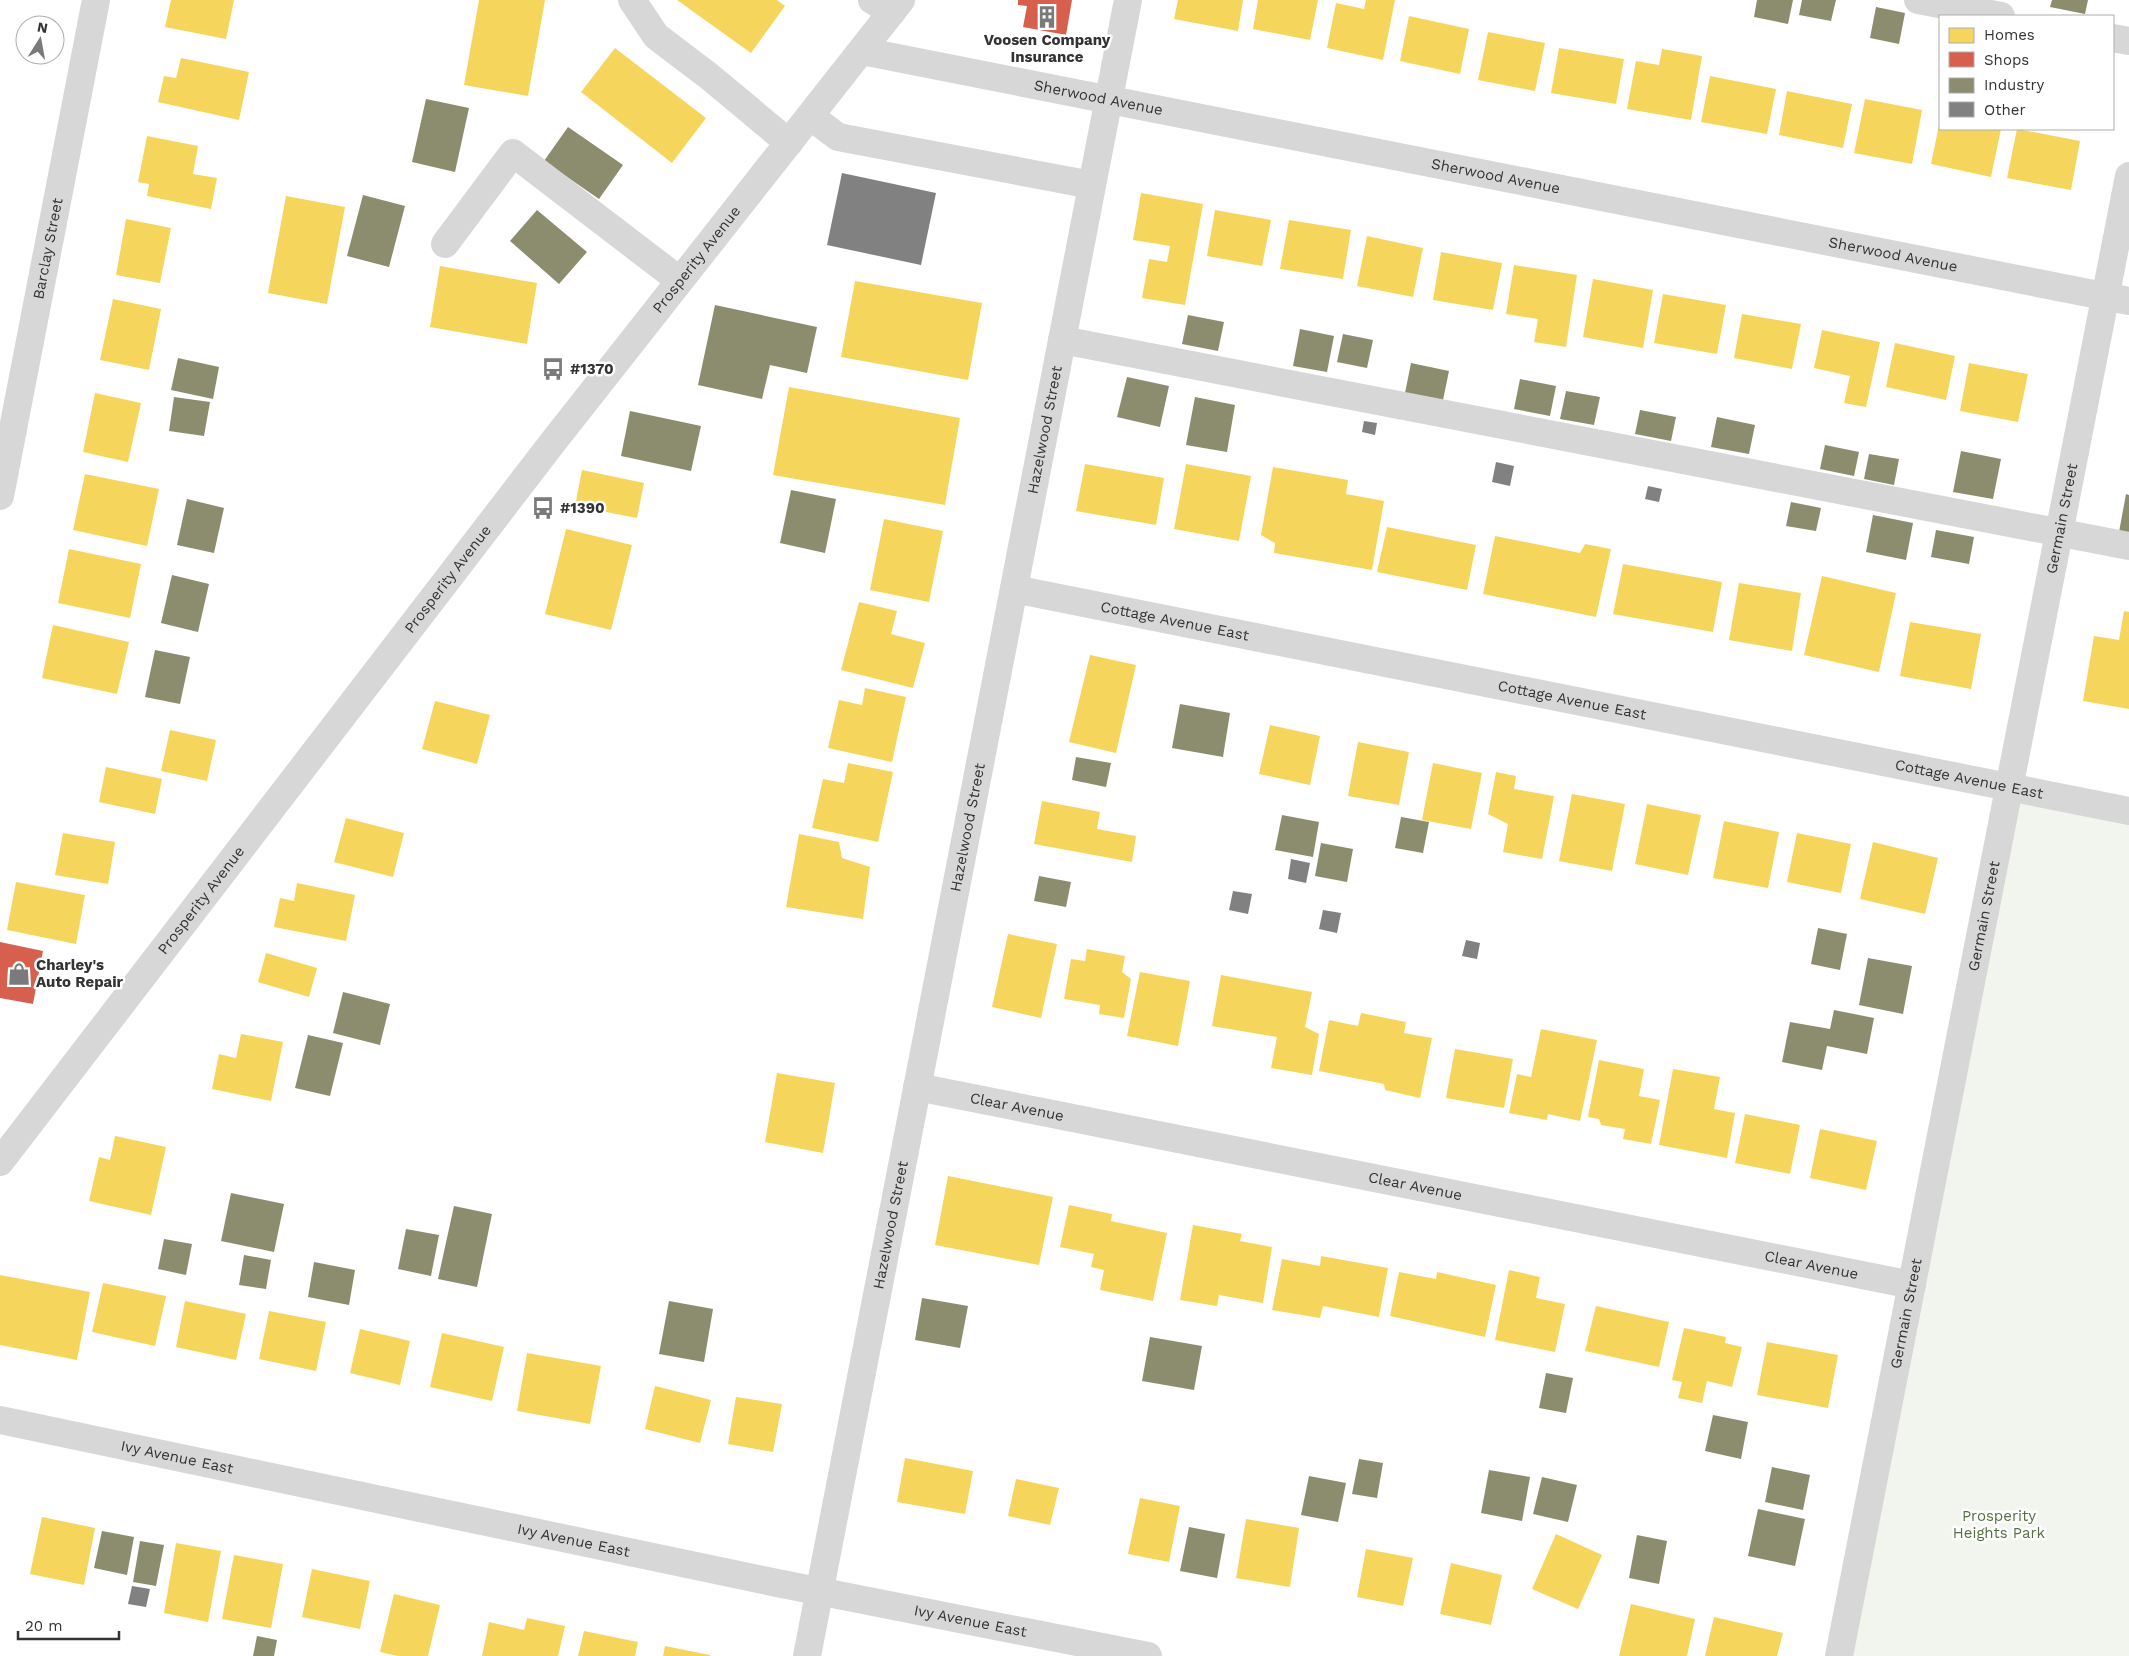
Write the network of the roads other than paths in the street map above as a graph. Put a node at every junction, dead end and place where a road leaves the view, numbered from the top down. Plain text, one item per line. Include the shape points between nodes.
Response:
1 (96, 0) edge
2 (632, 0) edge
3 (1128, 0) edge
4 (1918, 0) edge
5 (888, 4) edge
6 (1996, 15) edge
7 (2114, 38) edge
8 (2129, 41) edge
9 (862, 51) junction
10 (1109, 99) junction
11 (810, 116) junction
12 (789, 142) junction
13 (2129, 176) edge
14 (1092, 186) junction
15 (445, 244) dead end
16 (679, 280) junction
17 (2117, 299) edge
18 (1062, 340) junction
19 (0, 496) edge
20 (2060, 532) junction
21 (2129, 546) edge
22 (1014, 588) junction
23 (2009, 787) junction
24 (2129, 811) edge
25 (917, 1087) junction
26 (0, 1162) edge
27 (1912, 1285) junction
28 (0, 1420) edge
29 (819, 1591) junction
30 (806, 1656) edge
31 (1148, 1656) edge
32 (1840, 1656) edge

1 - 19 street, Barclay Street
2 - 12 street via 656,36
3 - 10 street, Hazelwood Street
4 - 6 street
5 - 9 street, Prosperity Avenue
7 - 8 street
9 - 10 street, Sherwood Avenue
9 - 11 street, Prosperity Avenue
10 - 14 street, Hazelwood Street
10 - 17 street, Sherwood Avenue
11 - 12 street, Prosperity Avenue
11 - 14 street via 838,137
12 - 16 street, Prosperity Avenue
13 - 17 street, Germain Street
14 - 18 street, Hazelwood Street
15 - 16 street via 513,153
16 - 26 street, Prosperity Avenue
17 - 20 street, Germain Street
18 - 20 street
18 - 22 street, Hazelwood Street
20 - 21 street
20 - 23 street, Germain Street
22 - 23 street, Cottage Avenue East
22 - 25 street, Hazelwood Street
23 - 24 street, Cottage Avenue East
23 - 27 street, Germain Street
25 - 27 street, Clear Avenue
25 - 29 street, Hazelwood Street
27 - 32 street, Germain Street
28 - 29 street, Ivy Avenue East
29 - 30 street, Hazelwood Street
29 - 31 street, Ivy Avenue East

